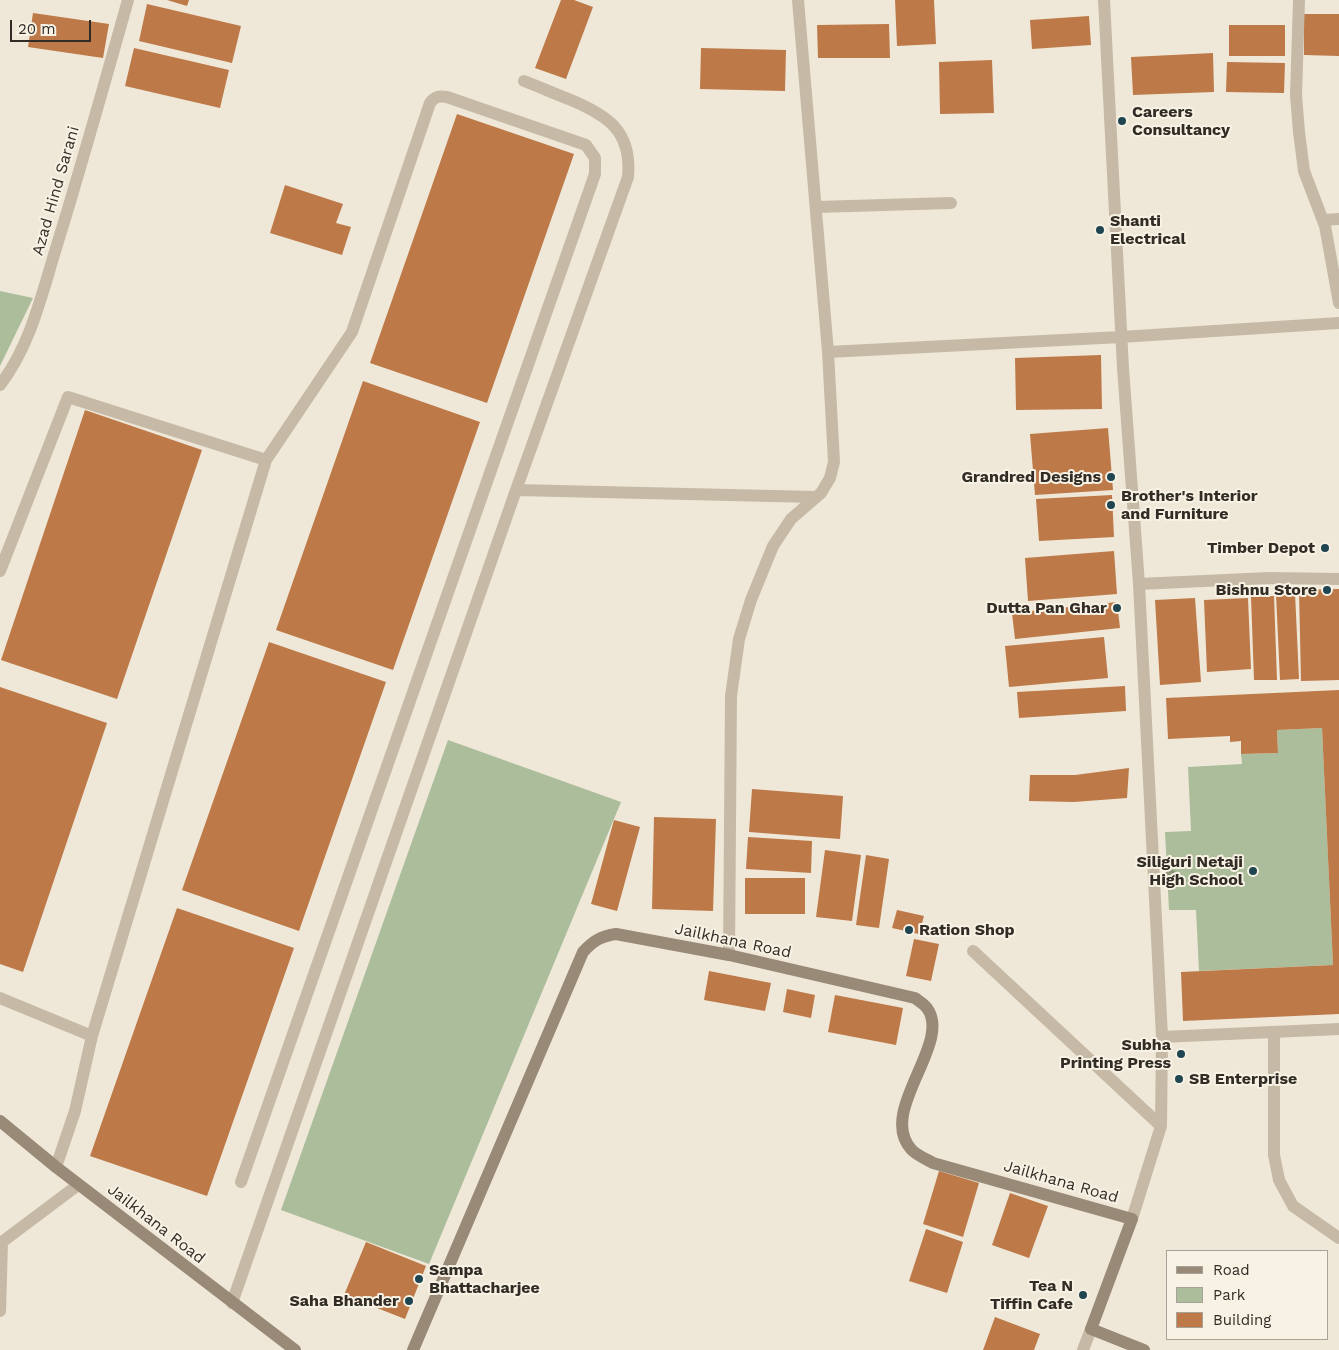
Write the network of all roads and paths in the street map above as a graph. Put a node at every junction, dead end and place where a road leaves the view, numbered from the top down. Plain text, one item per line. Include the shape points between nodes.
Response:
1 (128, 0) edge
2 (798, 0) edge
3 (1104, 0) edge
4 (1298, 0) edge
5 (524, 81) dead end
6 (951, 203) dead end
7 (816, 207) junction
8 (1339, 219) edge
9 (1323, 220) junction
10 (1339, 303) edge
11 (1339, 323) edge
12 (1121, 337) junction
13 (828, 352) junction
14 (0, 385) edge
15 (266, 460) junction
16 (516, 490) junction
17 (816, 497) junction
18 (0, 571) edge
19 (1339, 579) edge
20 (1139, 584) junction
21 (973, 951) dead end
22 (729, 956) junction
23 (0, 998) edge
24 (1339, 1029) edge
25 (1274, 1032) junction
26 (92, 1036) junction
27 (1162, 1036) junction
28 (0, 1121) edge
29 (1161, 1126) junction
30 (56, 1167) junction
31 (240, 1182) dead end
32 (78, 1185) junction
33 (1132, 1220) junction
34 (1339, 1238) edge
35 (232, 1303) junction
36 (0, 1311) edge
37 (1091, 1329) junction
38 (295, 1350) edge
39 (413, 1350) edge
40 (1084, 1350) edge
41 (1144, 1350) edge

1 - 14 street, Azad Hind Sarani via 31,330
2 - 7 street
3 - 12 street
4 - 9 street via 1296,95 1299,132 1304,171
5 - 16 street via 608,119 622,137 629,162 628,177
6 - 7 street
7 - 13 street
8 - 9 street
9 - 10 street
11 - 12 street
12 - 13 street
12 - 20 street
13 - 17 street via 834,462 830,478
15 - 18 street via 68,397
15 - 26 street
15 - 31 street via 352,332 433,98 453,98 579,142 590,149 595,158 595,174
16 - 17 street
16 - 35 street
17 - 22 street via 791,519 773,546 739,639 730,696
19 - 20 street via 1269,578
20 - 27 street
21 - 29 street
22 - 33 street, Jailkhana Road via 915,998 927,1008 932,1030 902,1114 901,1128 911,1149 933,1163
22 - 39 street, Jailkhana Road via 616,934 597,939 583,952
23 - 26 street
24 - 25 street
25 - 27 street
25 - 34 street via 1274,1155 1279,1180 1293,1206
26 - 30 street via 75,1111
27 - 29 street
28 - 30 street, Jailkhana Road
29 - 33 street
30 - 32 street, Jailkhana Road
32 - 35 street, Jailkhana Road
32 - 36 street via 2,1242
33 - 37 street
35 - 38 street, Jailkhana Road
37 - 40 street
37 - 41 street

